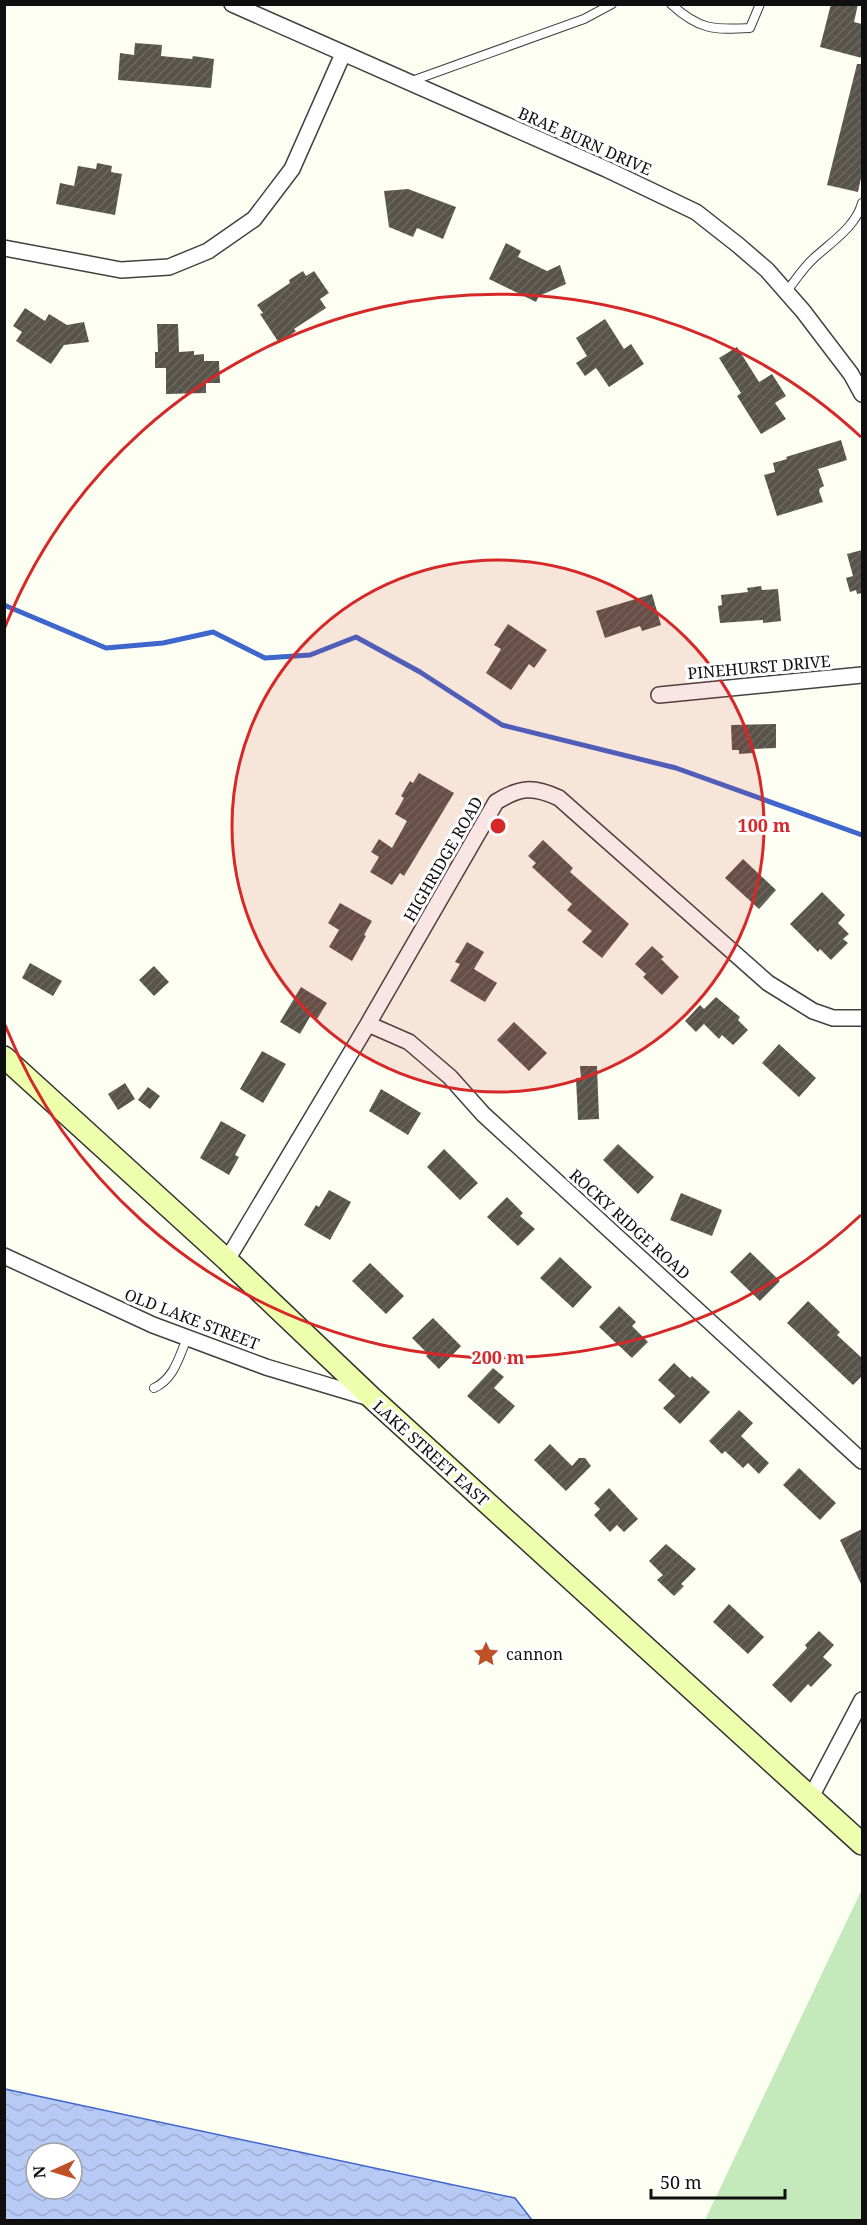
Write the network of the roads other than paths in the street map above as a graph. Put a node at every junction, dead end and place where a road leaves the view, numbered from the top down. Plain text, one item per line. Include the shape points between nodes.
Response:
1 (232, 4) edge
2 (612, 4) edge
3 (671, 4) edge
4 (760, 4) edge
5 (343, 54) junction
6 (408, 82) junction
7 (862, 203) edge
8 (4, 248) edge
9 (786, 292) junction
10 (862, 394) edge
11 (862, 675) edge
12 (659, 695) dead end
13 (862, 1018) edge
14 (368, 1024) junction
15 (4, 1057) edge
16 (4, 1256) edge
17 (227, 1260) junction
18 (187, 1338) junction
19 (154, 1388) dead end
20 (373, 1399) junction
21 (862, 1461) edge
22 (862, 1700) edge
23 (811, 1797) junction
24 (862, 1844) edge

1 - 5 street, BRAE BURN DRIVE
2 - 6 lane via 573,23
3 - 4 lane via 691,21 713,30 750,28
5 - 6 street, BRAE BURN DRIVE
5 - 8 street via 292,169 254,219 208,251 168,267 121,270
6 - 9 street, BRAE BURN DRIVE via 696,212 738,244
7 - 9 lane via 861,211 811,260
9 - 10 street, BRAE BURN DRIVE via 851,374
11 - 12 street, PINEHURST DRIVE
13 - 14 street, HIGHRIDGE ROAD via 833,1018 813,1011 768,983 559,798 541,790 514,791 496,802
14 - 17 street, HIGHRIDGE ROAD
14 - 21 street, ROCKY RIDGE ROAD via 409,1042 450,1077 483,1114
15 - 17 main road, LAKE STREET EAST
16 - 18 street, OLD LAKE STREET
17 - 20 main road, LAKE STREET EAST
18 - 19 lane via 169,1378
18 - 20 street, OLD LAKE STREET
20 - 23 main road, LAKE STREET EAST
22 - 23 street
23 - 24 main road, LAKE STREET EAST

